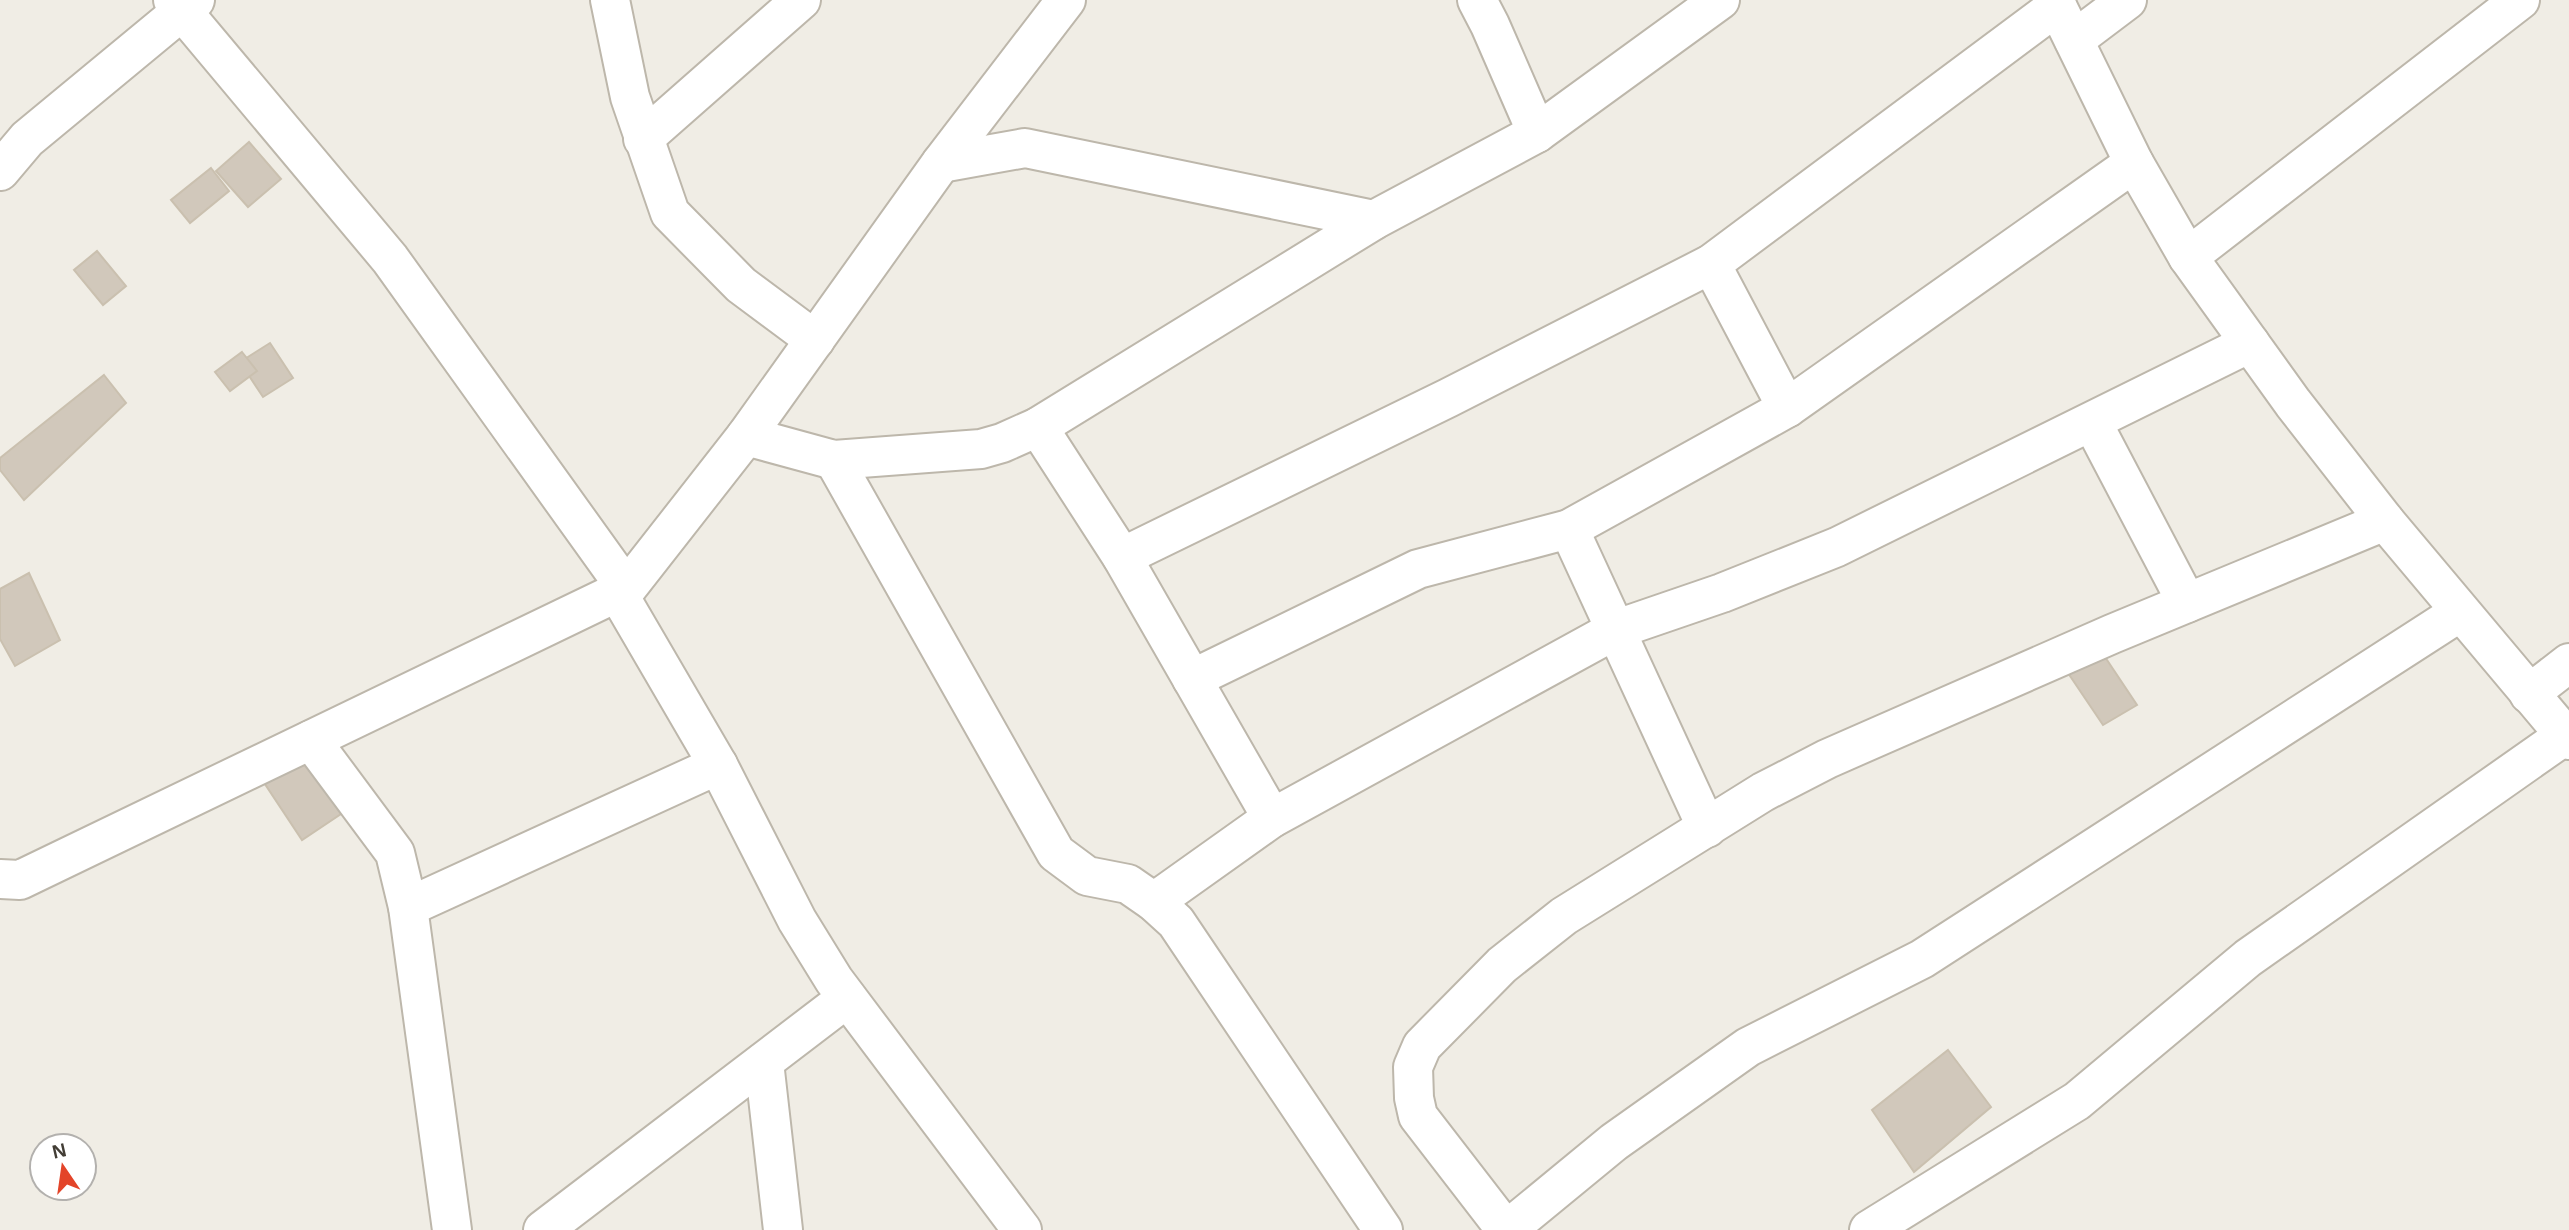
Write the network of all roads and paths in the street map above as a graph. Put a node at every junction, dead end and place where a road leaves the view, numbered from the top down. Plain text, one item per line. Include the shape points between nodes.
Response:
1 (610, 0) edge
2 (801, 0) edge
3 (1066, 0) edge
4 (1477, 0) edge
5 (1720, 0) edge
6 (2127, 0) edge
7 (2521, 0) edge
8 (2055, 3) edge
9 (182, 4) edge
10 (2074, 40) junction
11 (1537, 133) junction
12 (643, 139) junction
13 (941, 163) junction
14 (2134, 163) junction
15 (0, 170) edge
16 (1374, 220) junction
17 (2188, 257) junction
18 (1711, 264) junction
19 (815, 340) junction
20 (2250, 343) junction
21 (1787, 408) junction
22 (2092, 422) junction
23 (1038, 427) junction
24 (746, 436) junction
25 (834, 460) junction
26 (2385, 521) junction
27 (1569, 529) junction
28 (1122, 557) junction
29 (623, 593) junction
30 (2187, 603) junction
31 (2460, 612) junction
32 (1617, 629) junction
33 (2569, 663) edge
34 (1192, 679) junction
35 (2529, 694) junction
36 (2566, 738) edge
37 (311, 740) junction
38 (719, 765) junction
39 (1272, 818) junction
40 (1707, 828) junction
41 (0, 879) edge
42 (1154, 902) junction
43 (408, 907) junction
44 (848, 998) junction
45 (764, 1062) junction
46 (1014, 1227) edge
47 (452, 1230) edge
48 (543, 1230) edge
49 (783, 1230) edge
50 (1383, 1230) edge
51 (1507, 1230) edge
52 (1869, 1230) edge

1 - 12 street
2 - 12 street
3 - 13 street
4 - 11 street
5 - 11 street
6 - 10 street
7 - 17 street
8 - 10 street
8 - 18 street
9 - 15 street via 27,139
9 - 29 street via 390,259
10 - 14 street
11 - 16 street
12 - 19 street via 670,213 741,285
13 - 16 street via 1026,148
13 - 19 street
14 - 17 street
14 - 21 street
16 - 23 street
17 - 20 street
18 - 21 street
18 - 28 street
19 - 24 street
20 - 22 street
20 - 26 street
21 - 27 street
22 - 30 street
22 - 32 street via 1837,547
23 - 25 street via 981,449
23 - 28 street
24 - 25 street
24 - 29 street
25 - 42 street via 1056,853 1087,876 1128,884
26 - 30 street
26 - 31 street
27 - 32 street
27 - 34 street via 1418,569
28 - 34 street
29 - 37 street
29 - 38 street
30 - 40 street via 1827,759
31 - 35 street
31 - 51 street via 1922,959 1748,1048 1614,1142
32 - 39 street
32 - 40 street
33 - 35 street
34 - 39 street
35 - 36 street
36 - 52 street via 2248,958 2077,1101
37 - 41 street via 20,880
37 - 43 street via 395,853
38 - 43 street
38 - 44 street via 796,920
39 - 42 street
40 - 51 street via 1564,916 1502,965 1422,1046 1413,1067 1418,1116
42 - 50 street via 1176,922
43 - 47 street
44 - 45 street
44 - 46 street
45 - 48 street
45 - 49 street

